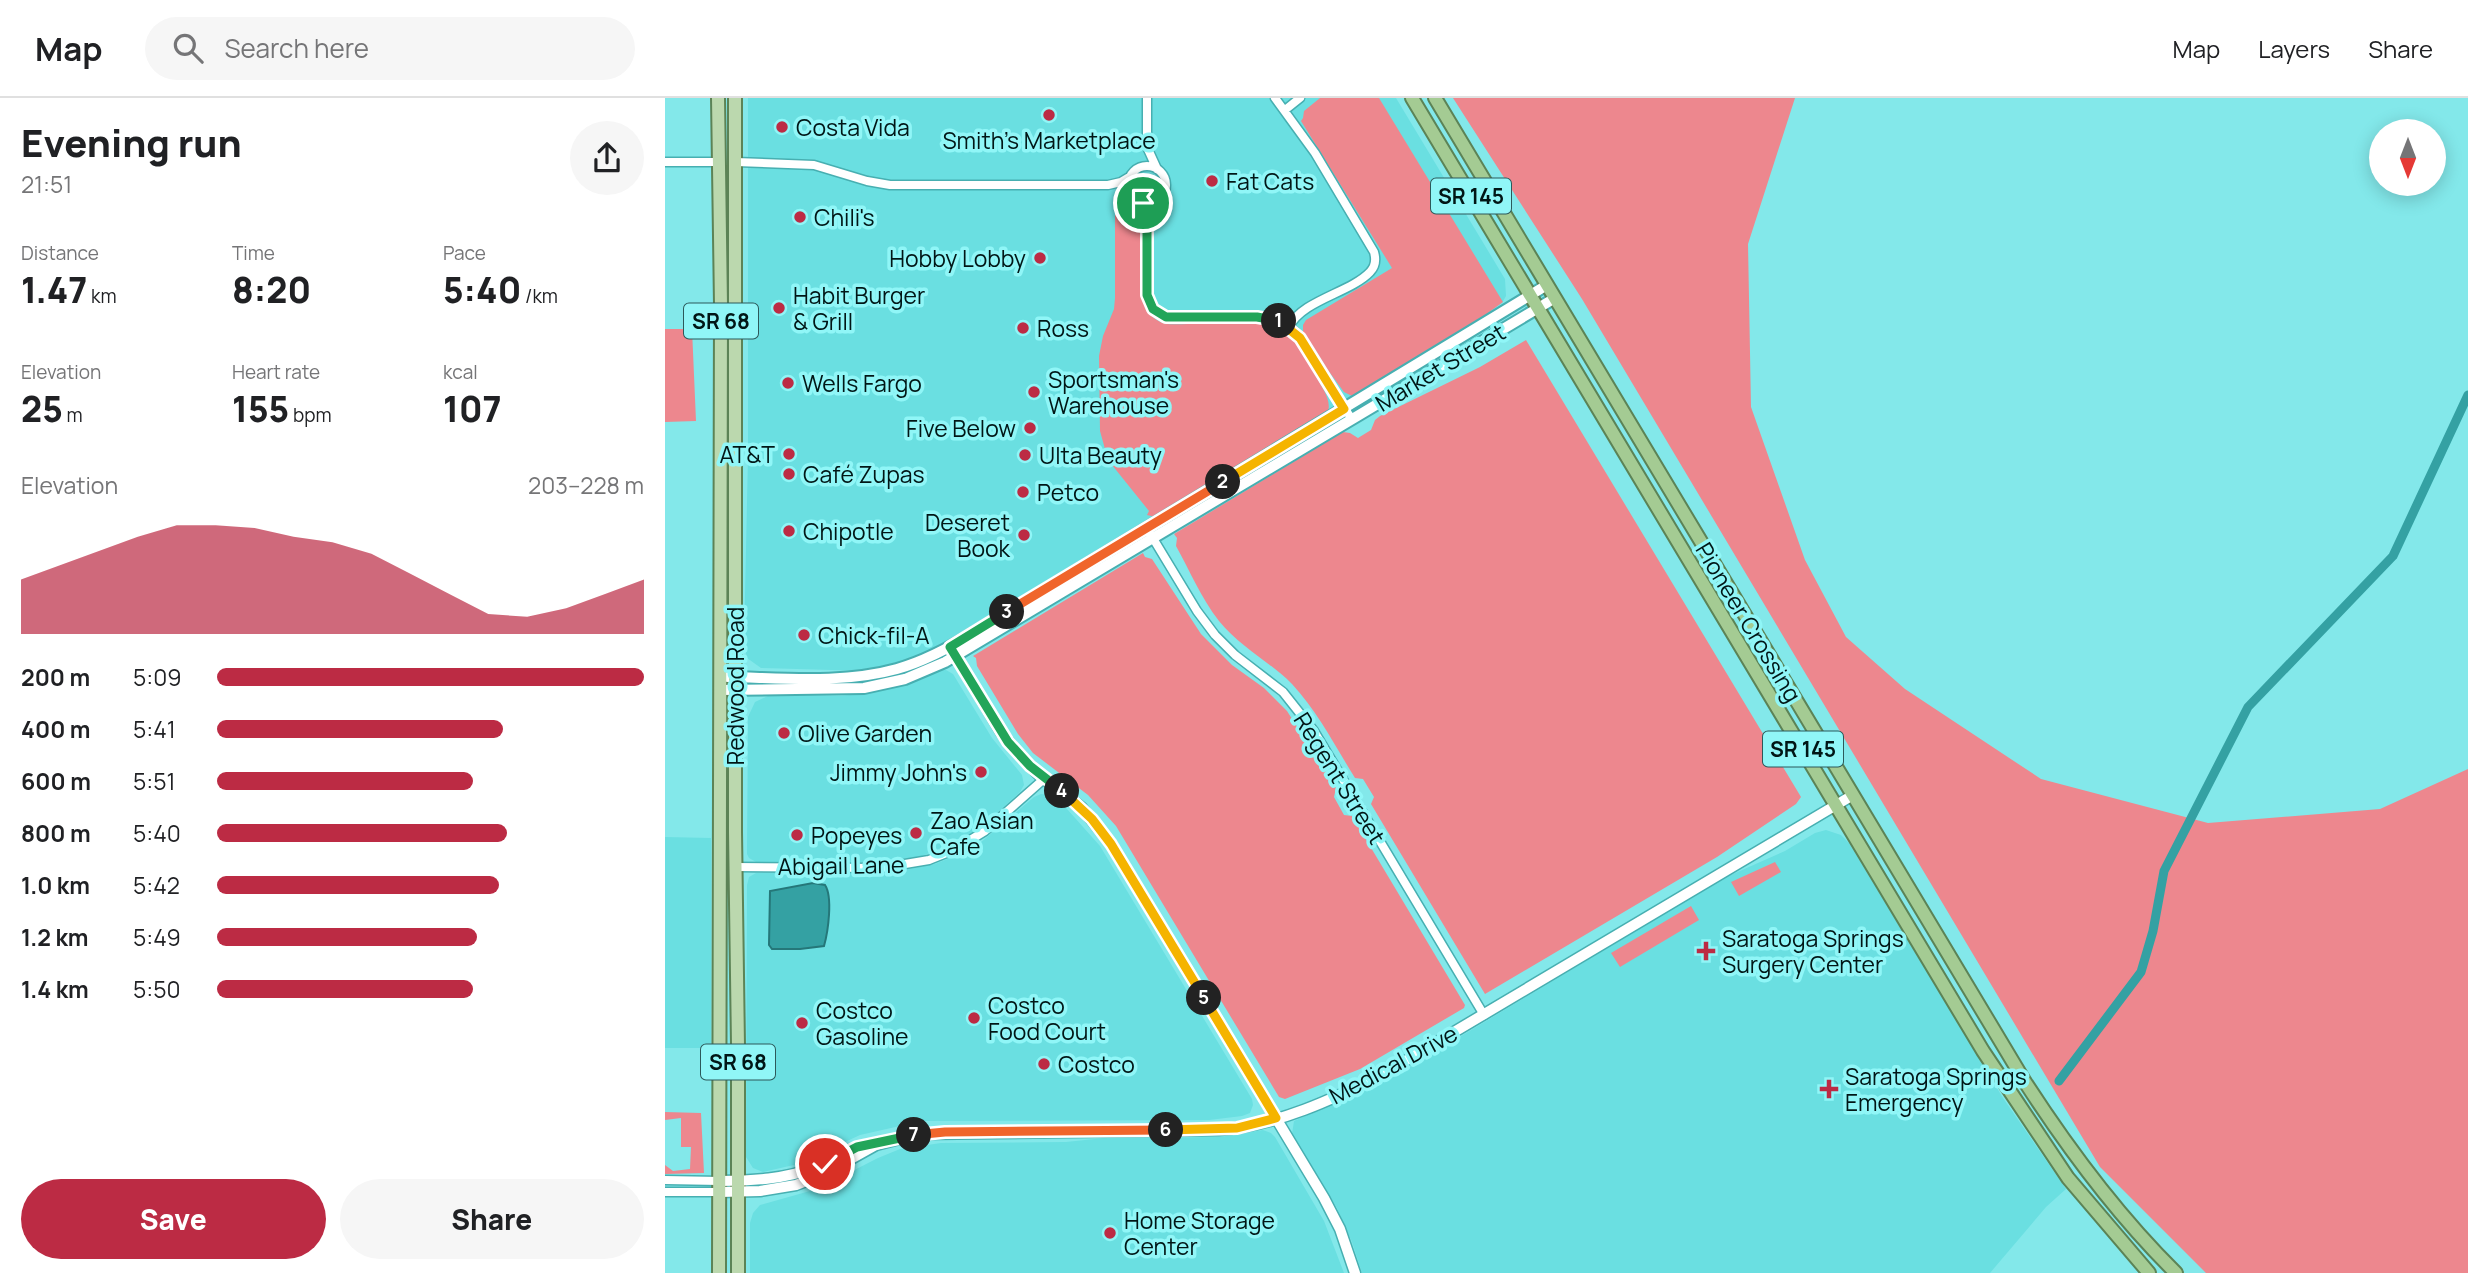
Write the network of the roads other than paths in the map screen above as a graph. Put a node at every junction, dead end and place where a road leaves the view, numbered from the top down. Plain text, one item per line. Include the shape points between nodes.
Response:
1 (718, 98) edge
2 (735, 98) edge
3 (1147, 98) edge
4 (1275, 98) edge
5 (1300, 98) edge
6 (1412, 98) edge
7 (1434, 98) edge
8 (1285, 110) junction
9 (1147, 142) junction
10 (719, 162) junction
11 (736, 162) junction
12 (665, 163) edge
13 (1157, 169) junction
14 (1133, 174) junction
15 (1108, 185) junction
16 (1134, 197) junction
17 (1158, 200) junction
18 (1147, 225) junction
19 (1547, 285) junction
20 (1531, 295) junction
21 (1555, 298) junction
22 (1538, 308) junction
23 (1289, 327) junction
24 (1344, 409) junction
25 (1352, 419) junction
26 (1145, 529) junction
27 (1154, 538) junction
28 (953, 652) junction
29 (720, 683) junction
30 (735, 683) junction
31 (1045, 778) junction
32 (1853, 795) junction
33 (1836, 804) junction
34 (735, 867) junction
35 (1484, 1015) junction
36 (1276, 1118) junction
37 (665, 1180) edge
38 (720, 1186) junction
39 (739, 1186) junction
40 (665, 1192) edge
41 (719, 1273) edge
42 (739, 1273) edge
43 (1355, 1273) edge
44 (2149, 1273) edge
45 (2176, 1273) edge

1 - 10 main road, Redwood Road / SR 68
2 - 11 main road, Redwood Road / SR 68
3 - 9 street
4 - 8 street
5 - 8 street
6 - 20 highway, Pioneer Crossing / SR 145
7 - 19 highway, Pioneer Crossing / SR 145
8 - 23 street via 1375,259 1369,273 1298,315
9 - 13 street
9 - 14 street
10 - 12 street
10 - 29 main road, Redwood Road / SR 68
11 - 15 street via 814,165 890,186
11 - 30 main road, Redwood Road / SR 68
13 - 14 street via 1145,166
13 - 17 street via 1166,184
14 - 15 street
14 - 16 street via 1129,186
15 - 16 street
16 - 17 street via 1146,203
16 - 18 street
17 - 18 street
18 - 23 street via 1147,295 1157,312 1171,318 1263,317
19 - 20 main road, Market Street
19 - 21 highway, Pioneer Crossing / SR 145
20 - 22 highway, Pioneer Crossing / SR 145
20 - 24 main road, Market Street
21 - 22 main road, Market Street
21 - 32 highway, Pioneer Crossing / SR 145
22 - 25 main road, Market Street
22 - 33 highway, Pioneer Crossing / SR 145
23 - 24 street
24 - 25 street
24 - 26 main road, Market Street
25 - 27 main road, Market Street
26 - 27 street, Regent Street
26 - 28 main road, Market Street
27 - 28 main road, Market Street
27 - 35 street, Regent Street via 1215,635 1283,692 1314,731
28 - 30 main road, Market Street via 905,679 864,688
28 - 31 street via 1005,737
29 - 30 main road, Market Street
29 - 38 main road, Redwood Road / SR 68
30 - 34 main road, Redwood Road / SR 68
31 - 34 street, Abigail Lane via 985,831 929,860 890,867
31 - 36 street via 1082,808 1111,844
32 - 33 street, Medical Drive
32 - 45 highway, Pioneer Crossing / SR 145 via 2045,1113 2115,1206
33 - 35 street, Medical Drive
33 - 44 highway, Pioneer Crossing / SR 145 via 2027,1119 2089,1205
34 - 39 main road, Redwood Road / SR 68
35 - 36 street, Medical Drive via 1378,1077
36 - 39 street, Medical Drive via 1219,1130 932,1133 857,1147 801,1172
36 - 43 street via 1333,1214
37 - 38 street
38 - 39 street, Medical Drive
38 - 40 street
38 - 41 main road, Redwood Road / SR 68
39 - 42 main road, Redwood Road / SR 68

